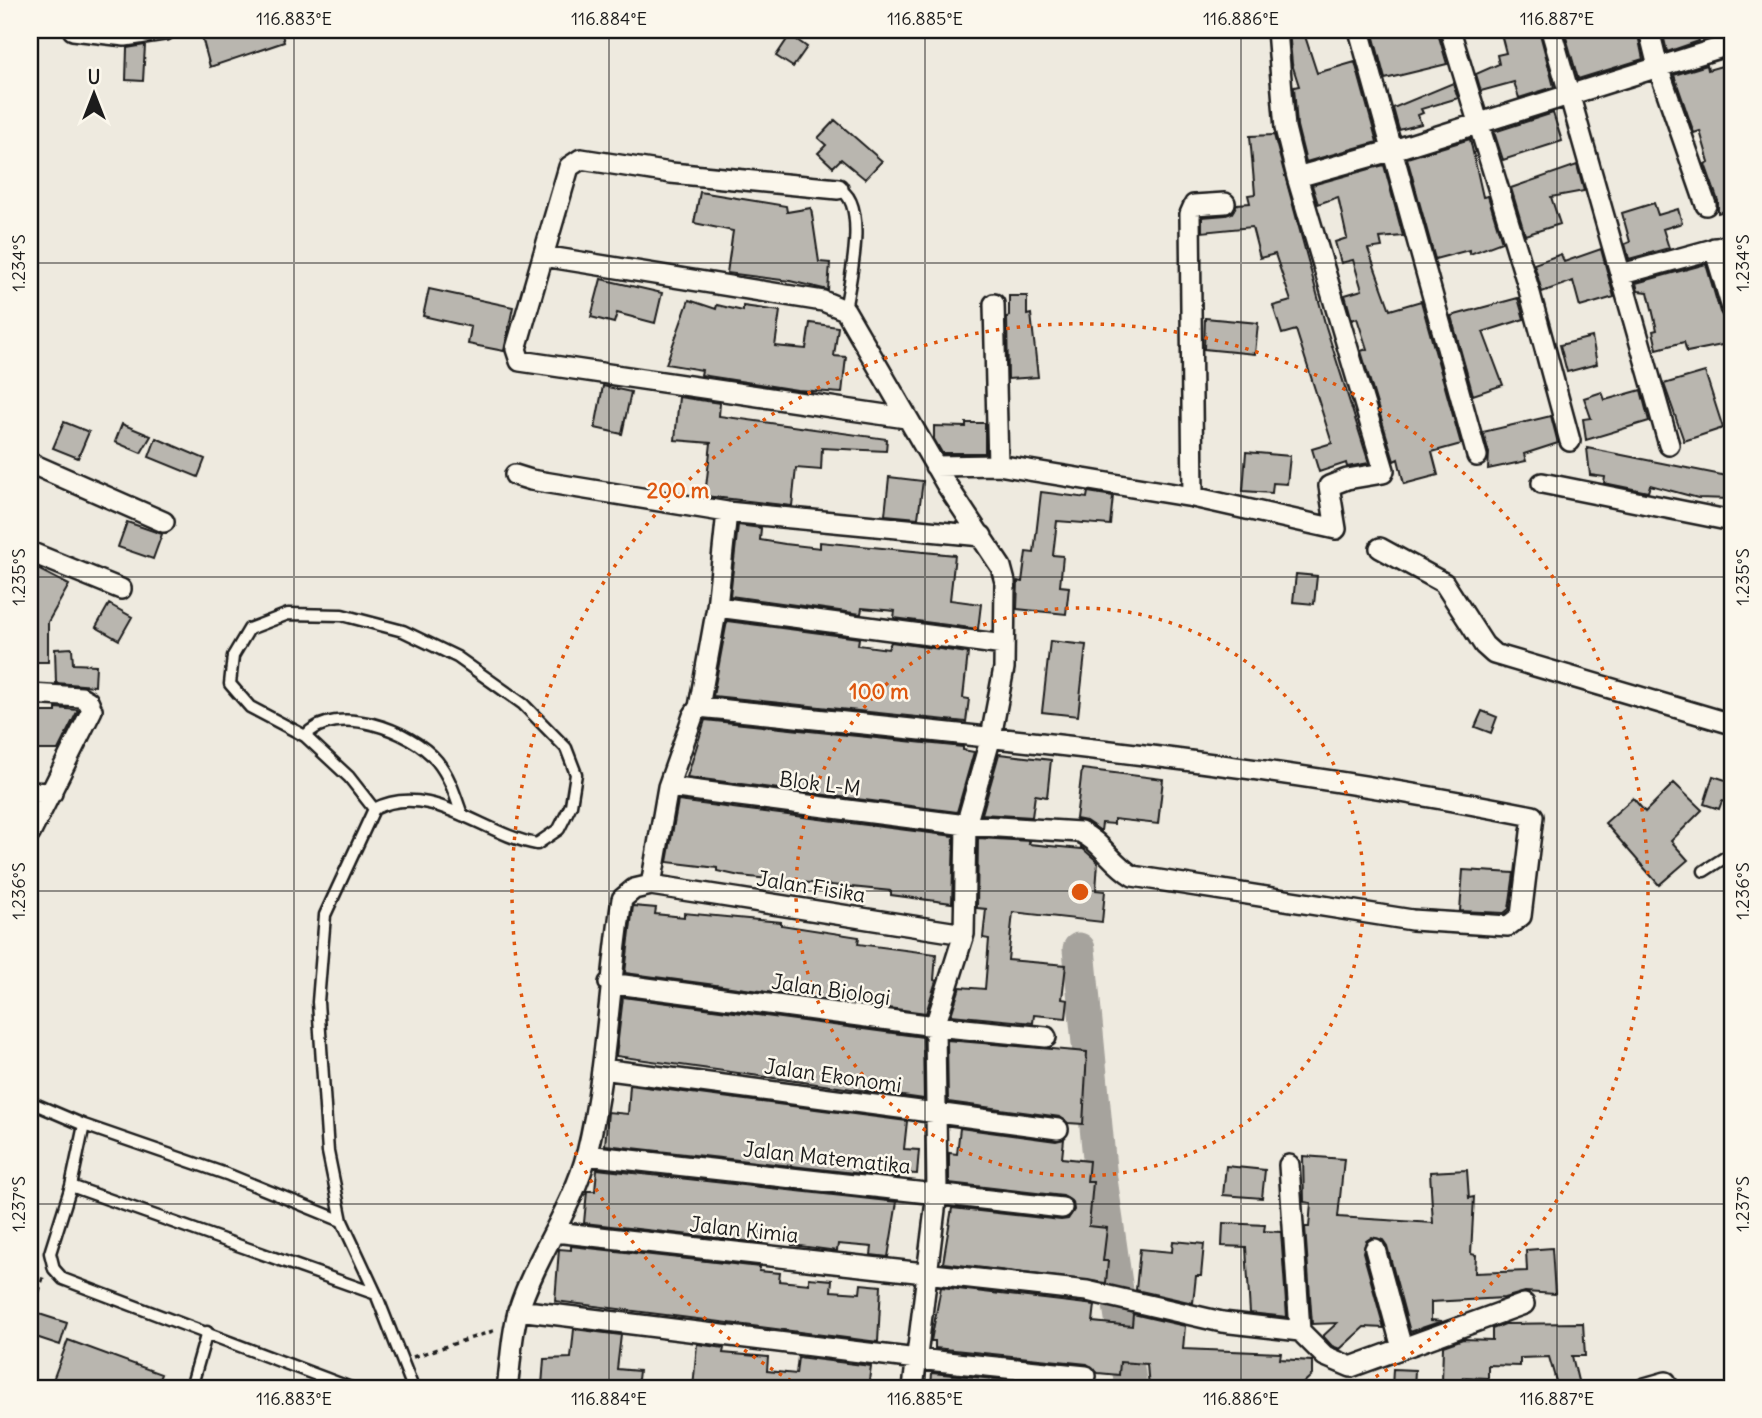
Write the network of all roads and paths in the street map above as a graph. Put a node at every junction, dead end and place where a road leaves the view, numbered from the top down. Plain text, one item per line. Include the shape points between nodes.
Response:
1 (72, 30) edge
2 (165, 30) edge
3 (1277, 30) edge
4 (1359, 30) edge
5 (1450, 30) edge
6 (1551, 30) edge
7 (1649, 30) edge
8 (1732, 44) edge
9 (1658, 67) junction
10 (1568, 96) junction
11 (1477, 124) junction
12 (1390, 152) junction
13 (1297, 177) junction
14 (838, 188) joint
15 (1225, 203) dead end
16 (1706, 205) dead end
17 (1723, 246) edge
18 (542, 256) junction
19 (1622, 274) junction
20 (994, 304) dead end
21 (1732, 308) edge
22 (845, 310) junction
23 (906, 418) junction
24 (1570, 440) dead end
25 (1669, 445) dead end
26 (1477, 456) dead end
27 (30, 463) edge
28 (998, 465) junction
29 (935, 466) junction
30 (515, 475) dead end
31 (1542, 483) dead end
32 (1193, 497) junction
33 (727, 512) junction
34 (1732, 521) edge
35 (164, 522) dead end
36 (982, 536) junction
37 (1380, 548) dead end
38 (30, 552) edge
39 (121, 589) dead end
40 (717, 607) junction
41 (1004, 645) junction
42 (30, 694) edge
43 (699, 707) junction
44 (1732, 724) edge
45 (305, 736) junction
46 (991, 737) junction
47 (668, 787) junction
48 (30, 792) edge
49 (52, 793) junction
50 (374, 809) junction
51 (462, 815) junction
52 (967, 825) junction
53 (30, 834) edge
54 (1732, 853) edge
55 (1704, 871) dead end
56 (651, 885) junction
57 (964, 934) junction
58 (610, 983) junction
59 (936, 1027) junction
60 (1046, 1037) dead end
61 (602, 1069) junction
62 (30, 1102) edge
63 (935, 1113) junction
64 (85, 1125) junction
65 (1058, 1129) dead end
66 (586, 1155) junction
67 (1289, 1165) dead end
68 (71, 1186) junction
69 (937, 1193) junction
70 (1062, 1208) dead end
71 (342, 1221) junction
72 (555, 1232) junction
73 (1375, 1249) dead end
74 (50, 1253) junction
75 (927, 1273) junction
76 (376, 1294) junction
77 (1524, 1304) dead end
78 (30, 1309) edge
79 (517, 1319) junction
80 (1300, 1331) junction
81 (207, 1332) junction
82 (1402, 1348) junction
83 (918, 1359) junction
84 (402, 1361) junction
85 (1086, 1376) dead end
86 (1666, 1382) dead end
87 (191, 1388) edge
88 (351, 1388) edge
89 (413, 1388) edge
90 (507, 1388) edge
91 (913, 1388) edge
92 (1645, 1388) edge

1 - 2 street via 125,36
3 - 13 street via 1284,128
4 - 12 street
5 - 11 street
6 - 10 street
7 - 9 street
8 - 9 street
9 - 10 street
9 - 16 street
10 - 11 street
10 - 19 street
11 - 12 street
11 - 24 street
12 - 13 street
12 - 26 street
13 - 32 street via 1384,471 1329,486 1336,529
14 - 18 street via 671,173 581,159 569,167
14 - 22 lane via 847,195 858,231
15 - 32 street via 1194,205 1190,214
17 - 19 street
17 - 21 street
18 - 22 street via 823,301
18 - 23 street via 516,349 520,361
19 - 25 street
20 - 28 street
22 - 23 street
23 - 29 street
27 - 35 street
28 - 29 street
28 - 32 street
29 - 36 street
30 - 33 street
31 - 34 street
33 - 36 street
33 - 40 street
36 - 41 street via 997,558 1005,582
37 - 44 street via 1444,583 1488,650 1500,657
38 - 39 street
40 - 41 street
40 - 43 street
41 - 46 street
42 - 49 street via 81,697 92,710
43 - 46 street
43 - 47 street
45 - 50 lane via 349,777
45 - 51 lane via 312,727 333,721 368,722 407,737 435,758 450,779
45 - 51 lane via 250,707 230,684 233,656 249,629 288,614 342,615 403,631 457,657 523,704 566,748 576,775 571,805 559,829 537,844
46 - 52 street
46 - 52 street, Blok L-M via 1259,770 1532,816 1521,916 1508,926 1412,920 1133,876 1116,866 1096,840 1080,832
47 - 52 street, Blok L-M
47 - 56 street
48 - 49 street
49 - 53 street
50 - 51 lane via 390,800 422,802
50 - 71 lane via 325,915 319,989 328,1152
52 - 57 street
54 - 55 lane
56 - 57 street, Jalan Fisika
56 - 58 street via 634,889 622,899
57 - 59 street
58 - 59 street, Jalan Biologi
58 - 61 street
59 - 60 street, Jalan Biologi
59 - 63 street
61 - 63 street, Jalan Ekonomi
61 - 66 street
62 - 64 lane
63 - 65 street, Jalan Ekonomi
63 - 69 street
64 - 68 lane
64 - 71 lane via 229,1175
66 - 69 street, Jalan Matematika
66 - 72 street
67 - 80 street
68 - 74 lane
68 - 76 lane
69 - 70 street, Jalan Matematika
69 - 75 street
71 - 76 lane
72 - 75 street, Jalan Kimia
72 - 79 street
73 - 82 street
74 - 78 path
74 - 81 lane via 54,1269 63,1279
75 - 80 street, Jalan Kimia via 1087,1291 1222,1322
75 - 83 street
76 - 84 lane
77 - 82 street
79 - 83 street
79 - 84 path
79 - 90 street
80 - 82 street via 1325,1356 1351,1367
81 - 87 lane
81 - 88 lane
83 - 85 street
83 - 91 street
84 - 89 lane
86 - 92 street

